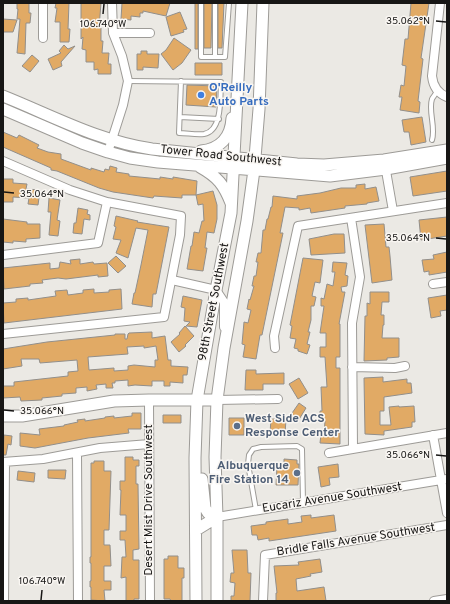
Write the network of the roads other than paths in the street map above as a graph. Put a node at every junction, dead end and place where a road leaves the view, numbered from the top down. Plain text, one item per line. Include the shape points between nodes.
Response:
1 (43, 3) edge
2 (112, 3) edge
3 (201, 3) edge
4 (215, 3) edge
5 (229, 3) edge
6 (242, 3) edge
7 (263, 3) edge
8 (440, 3) edge
9 (113, 33) junction
10 (150, 33) dead end
11 (44, 38) dead end
12 (240, 56) junction
13 (215, 57) junction
14 (128, 81) junction
15 (181, 81) junction
16 (438, 91) junction
17 (3, 96) edge
18 (447, 97) edge
19 (3, 110) edge
20 (180, 117) junction
21 (219, 119) junction
22 (112, 140) junction
23 (432, 140) dead end
24 (447, 150) edge
25 (108, 152) junction
26 (183, 152) junction
27 (447, 158) edge
28 (3, 161) edge
29 (235, 163) junction
30 (385, 164) junction
31 (196, 165) junction
32 (254, 165) junction
33 (106, 202) junction
34 (447, 203) edge
35 (232, 206) junction
36 (393, 211) junction
37 (352, 218) junction
38 (3, 255) edge
39 (172, 280) junction
40 (447, 282) edge
41 (434, 284) dead end
42 (216, 290) junction
43 (3, 334) edge
44 (224, 348) junction
45 (275, 348) dead end
46 (405, 366) dead end
47 (352, 367) junction
48 (278, 399) dead end
49 (149, 400) junction
50 (197, 400) junction
51 (217, 400) junction
52 (3, 416) edge
53 (447, 433) edge
54 (433, 435) junction
55 (149, 444) junction
56 (353, 448) junction
57 (77, 453) junction
58 (329, 453) dead end
59 (195, 458) junction
60 (4, 462) edge
61 (444, 479) edge
62 (303, 502) junction
63 (256, 510) junction
64 (447, 513) edge
65 (217, 517) junction
66 (447, 525) edge
67 (196, 530) junction
68 (3, 579) edge
69 (447, 599) edge
70 (4, 601) edge
71 (78, 601) edge
72 (150, 601) edge
73 (196, 601) edge
74 (217, 601) edge
75 (263, 601) edge
76 (434, 601) edge

1 - 11 street
2 - 9 street
3 - 13 lane via 201,57
4 - 13 lane
5 - 13 lane via 225,57
6 - 12 main road, 98th Street Southwest
7 - 32 main road, 98th Street Southwest
8 - 16 street via 432,76 433,84
9 - 10 street
9 - 14 street
12 - 26 main road via 234,73 232,121 226,137 216,147
12 - 29 main road, 98th Street Southwest
14 - 15 lane
14 - 22 street
15 - 20 lane
15 - 21 lane via 221,82
16 - 18 street
16 - 23 lane via 432,99 431,107 434,125
17 - 22 main road, Tower Road Southwest via 78,129
19 - 25 main road, Tower Road Southwest
20 - 21 lane
20 - 21 lane via 179,133 205,134 212,130
22 - 25 street
22 - 26 main road, Tower Road Southwest via 130,146
24 - 30 main road, Tower Road Southwest
25 - 31 main road, Tower Road Southwest via 130,158
26 - 29 main road, Tower Road Southwest
27 - 30 main road, Tower Road Southwest
28 - 33 street via 70,190
29 - 31 main road, Tower Road Southwest
29 - 32 main road, Tower Road Southwest
29 - 35 main road, 98th Street Southwest
30 - 32 main road, Tower Road Southwest via 330,176
30 - 36 street
31 - 35 main road via 212,173 220,181
32 - 44 main road, 98th Street Southwest via 247,221
33 - 38 street via 98,243
33 - 39 street via 181,216
34 - 36 street
35 - 42 main road, 98th Street Southwest
36 - 37 street
37 - 45 street via 298,226 274,336
37 - 47 street via 360,277 352,316
39 - 42 street
39 - 43 street via 164,317
40 - 41 street
42 - 44 street via 224,302
42 - 50 main road, 98th Street Southwest
44 - 51 main road, 98th Street Southwest
46 - 47 street
47 - 56 street
48 - 51 street
49 - 50 main road
49 - 52 main road via 93,404 22,416
49 - 55 street, Desert Mist Drive Southwest
50 - 51 main road
50 - 59 main road, 98th Street Southwest
51 - 65 main road, 98th Street Southwest
53 - 54 street
54 - 56 street
54 - 61 street
55 - 57 street via 100,448
55 - 72 street, Desert Mist Drive Southwest
56 - 58 street
57 - 60 street
57 - 71 street
59 - 65 main road via 202,476 205,508 208,513
59 - 67 main road, 98th Street Southwest
60 - 68 street
61 - 62 street, Eucariz Avenue Southwest
61 - 64 street
62 - 63 street, Eucariz Avenue Southwest
62 - 63 lane via 302,448 261,446 253,449 248,464
63 - 65 street, Eucariz Avenue Southwest
65 - 67 main road
65 - 74 main road, 98th Street Southwest
66 - 75 street, Bridle Falls Avenue Southwest via 265,555
67 - 73 main road, 98th Street Southwest
68 - 70 street
69 - 76 street

